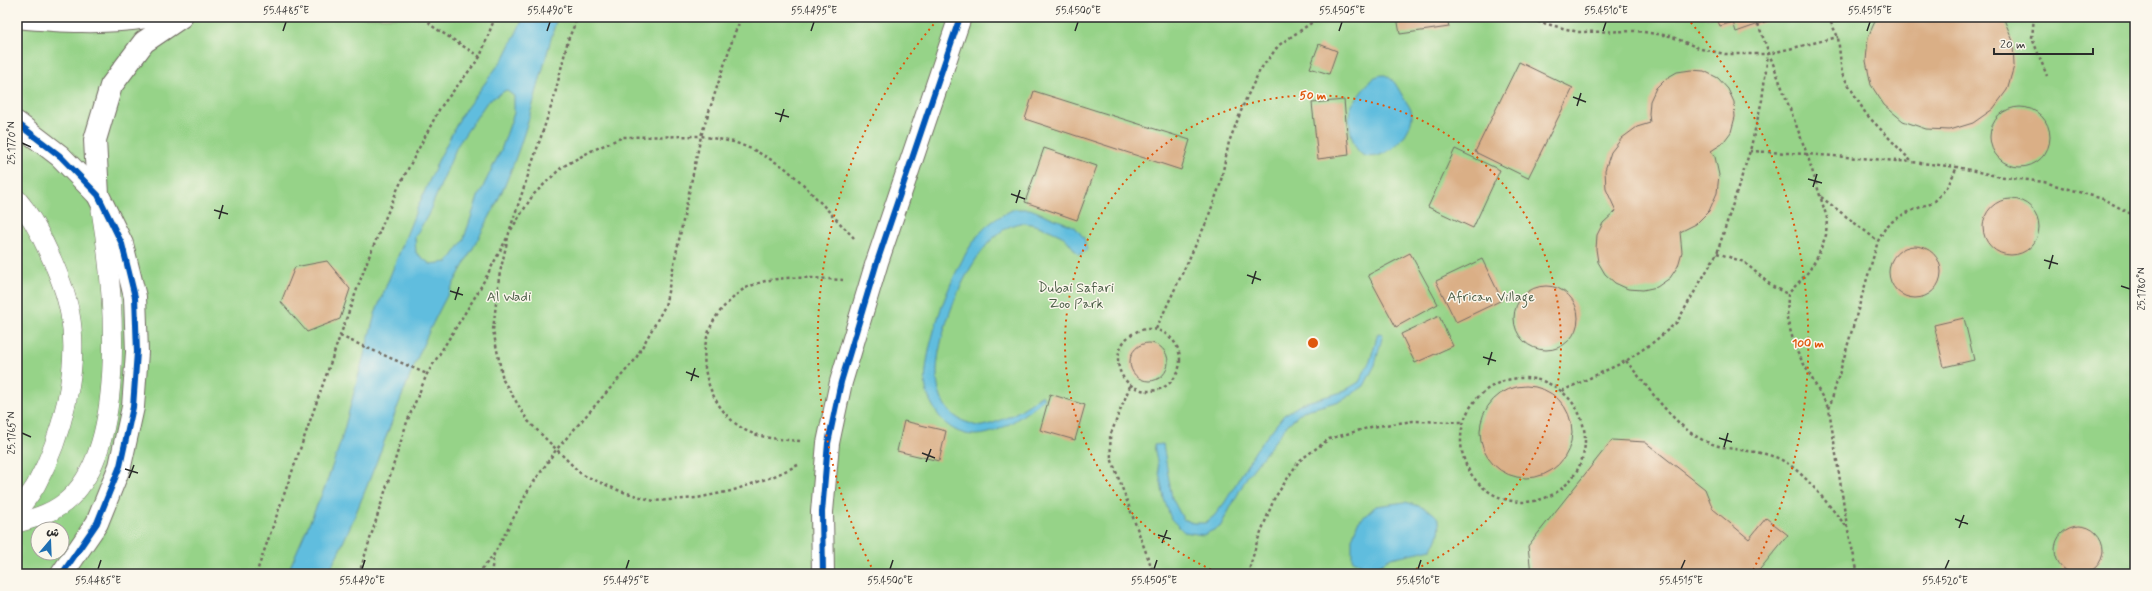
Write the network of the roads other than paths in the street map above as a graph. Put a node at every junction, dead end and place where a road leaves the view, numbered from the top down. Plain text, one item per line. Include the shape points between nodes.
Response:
1 (17, 17) edge
2 (147, 17) edge
3 (181, 17) edge
4 (960, 17) edge
5 (58, 19) edge
6 (17, 123) edge
7 (98, 195) junction
8 (17, 199) edge
9 (17, 512) edge
10 (17, 523) edge
11 (62, 574) edge
12 (823, 574) edge

1 - 5 street
2 - 5 street via 127,20
3 - 7 street via 144,42 111,86 95,140
4 - 12 street via 874,272 841,382 828,443 822,512
6 - 7 street via 60,156
7 - 10 lane via 108,255 113,316 112,376 103,436 92,470 71,498 41,517
7 - 11 street via 122,244 135,297 137,352 133,407 120,466 97,523
8 - 9 lane via 26,209 45,243 61,278 70,316 72,354 68,392 57,441 36,486

